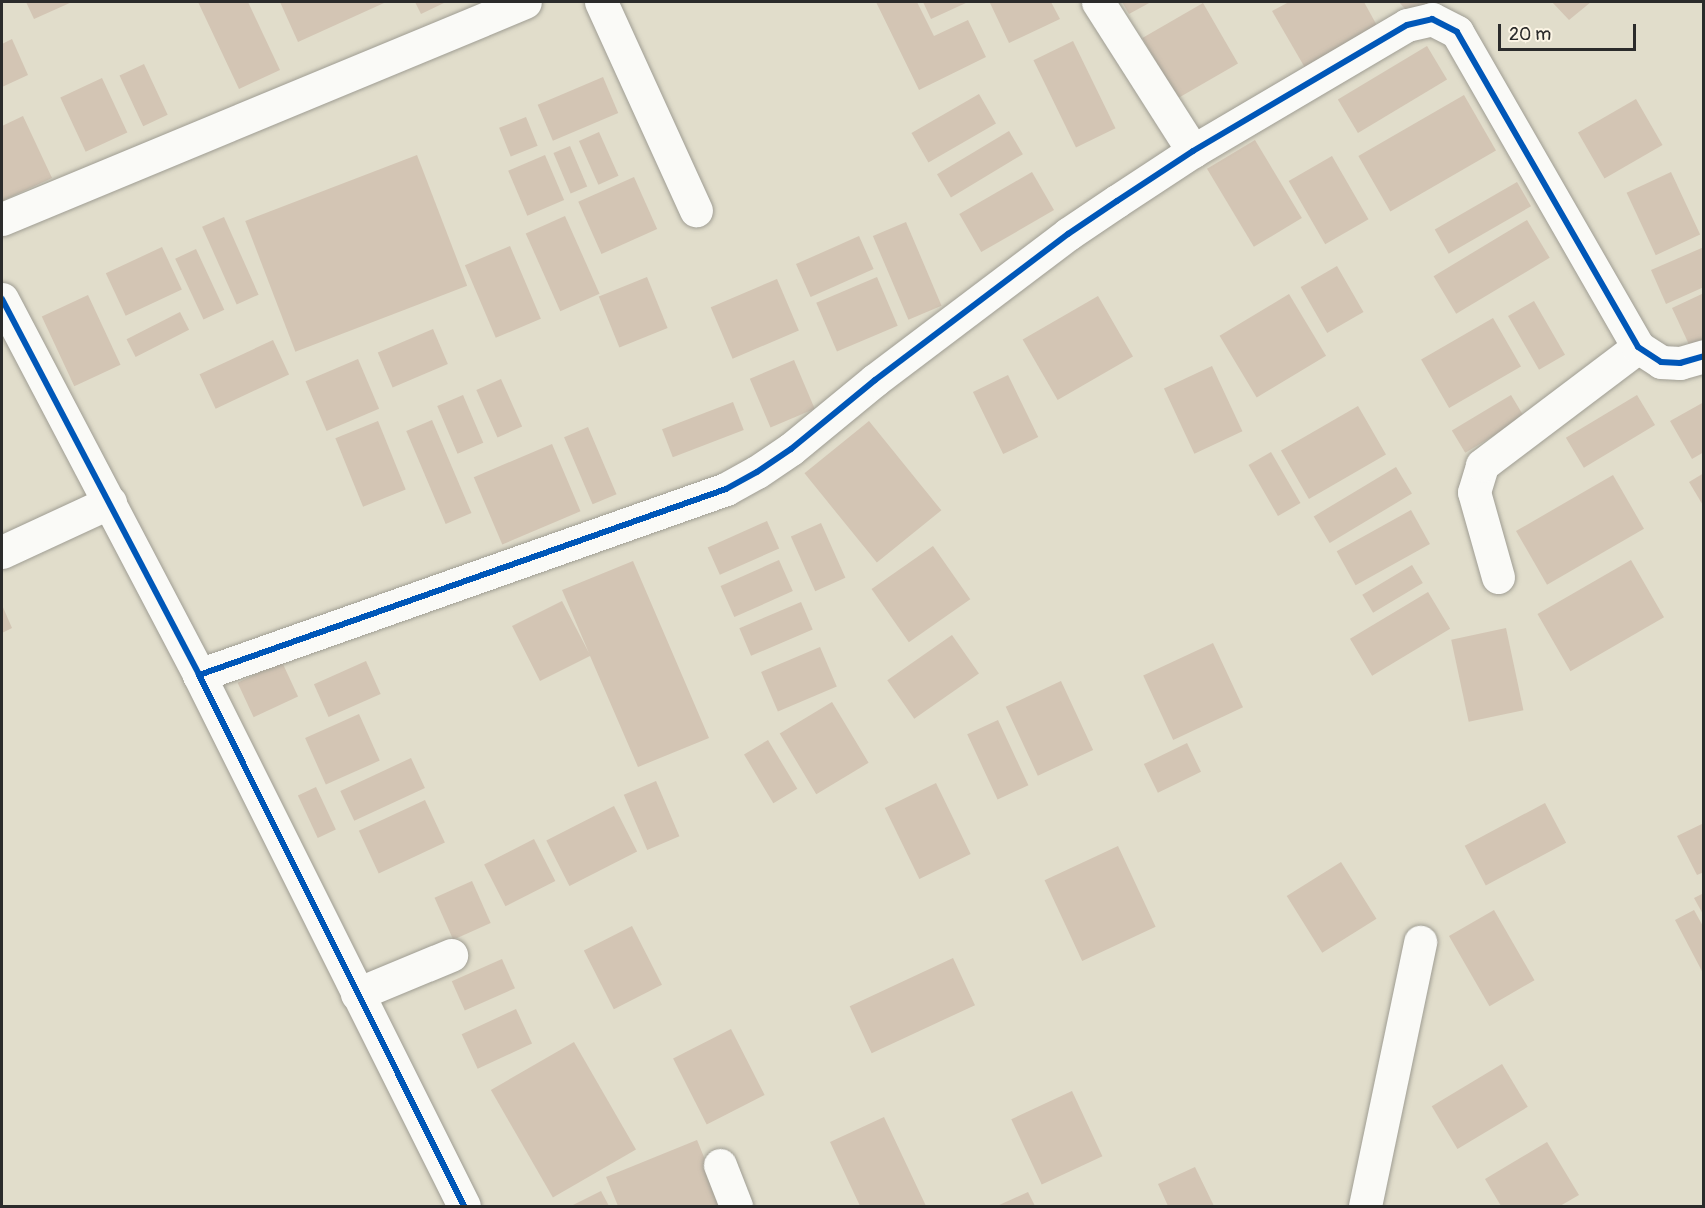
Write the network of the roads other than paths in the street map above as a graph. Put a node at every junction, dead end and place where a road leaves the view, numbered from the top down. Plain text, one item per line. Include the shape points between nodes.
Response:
1 (525, 2) edge
2 (601, 2) edge
3 (1098, 2) edge
4 (1444, 10) edge
5 (1193, 152) junction
6 (696, 210) dead end
7 (2, 219) edge
8 (2, 299) edge
9 (1638, 347) junction
10 (1704, 356) edge
11 (110, 502) junction
12 (2, 552) edge
13 (1498, 577) dead end
14 (199, 675) junction
15 (1420, 942) dead end
16 (451, 955) dead end
17 (357, 994) junction
18 (720, 1165) dead end
19 (464, 1206) edge
20 (736, 1206) edge
21 (1365, 1206) edge

1 - 7 street
2 - 6 street
3 - 5 street
4 - 5 street via 1407,25
4 - 9 street
5 - 14 street via 1068,234 875,380 791,449 726,489
8 - 11 street
9 - 10 street via 1660,362 1680,363
9 - 13 street via 1482,465 1474,492
11 - 12 street
11 - 14 street
14 - 17 street
15 - 21 street
16 - 17 street
17 - 19 street
18 - 20 street

